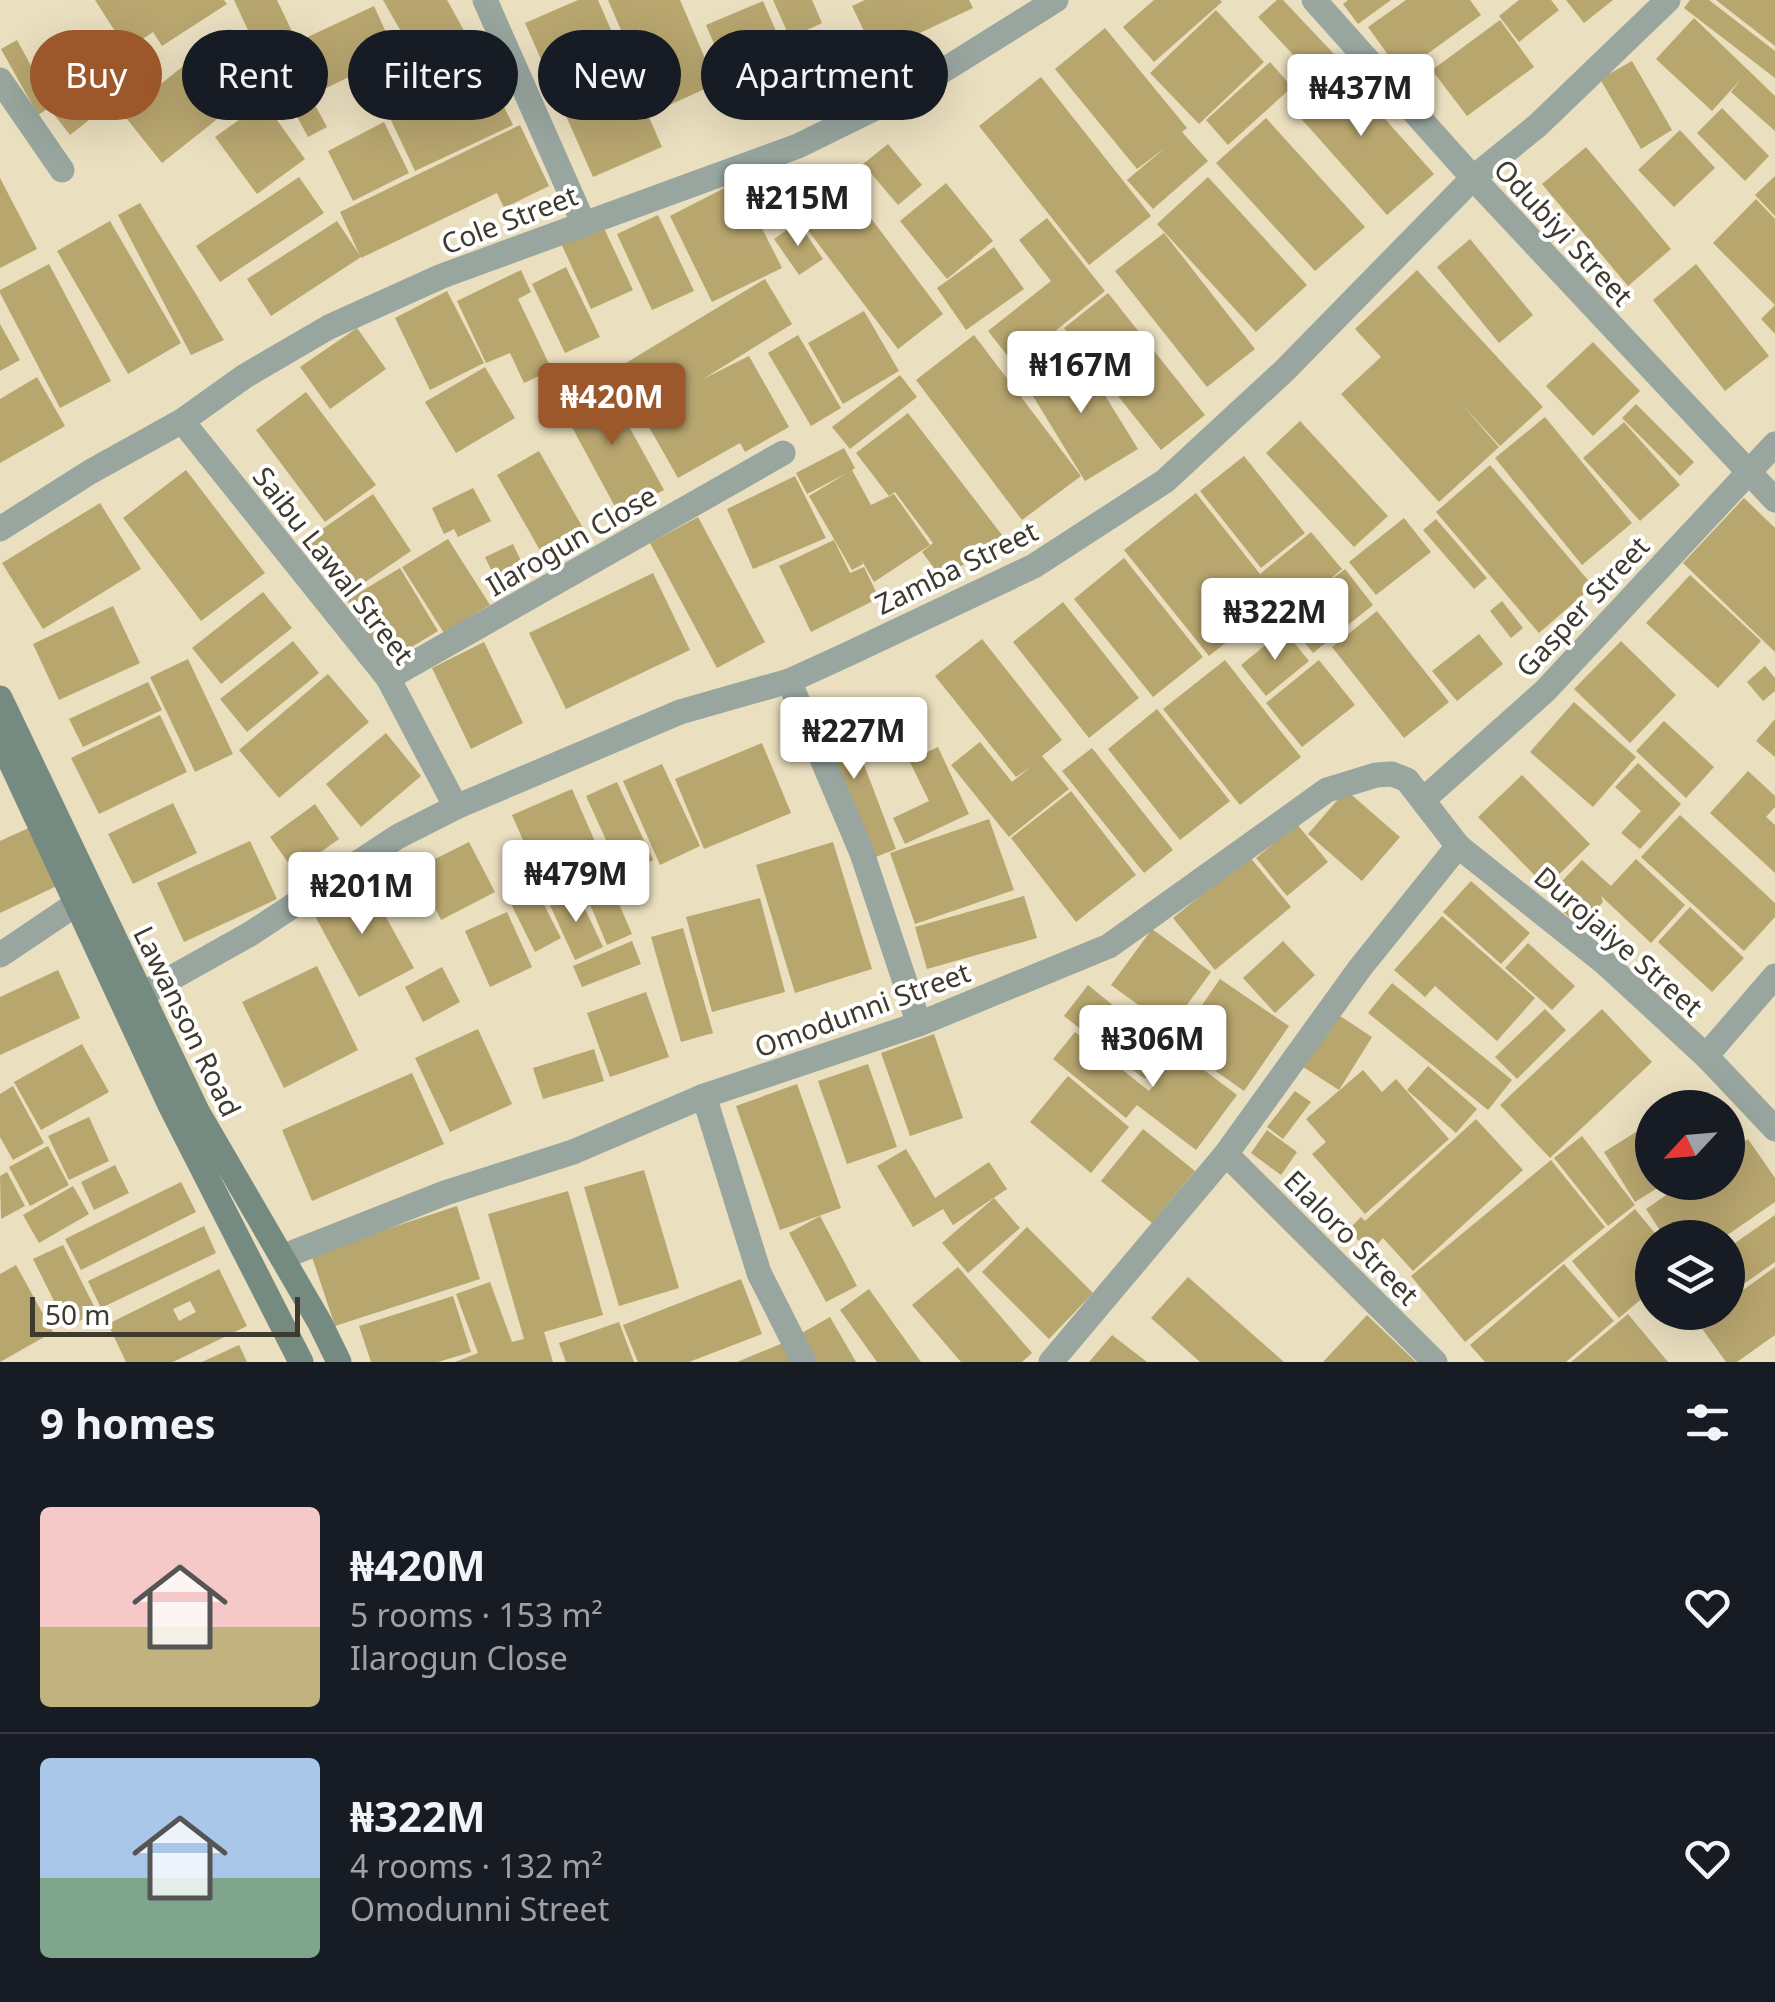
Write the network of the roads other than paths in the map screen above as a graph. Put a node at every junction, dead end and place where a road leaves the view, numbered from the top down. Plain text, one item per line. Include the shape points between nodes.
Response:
1 (485, 0) edge
2 (1314, 0) edge
3 (1668, 0) edge
4 (1042, 4) edge
5 (0, 80) edge
6 (62, 170) dead end
7 (1473, 178) junction
8 (583, 222) junction
9 (182, 422) junction
10 (1775, 444) edge
11 (783, 453) dead end
12 (1749, 474) junction
13 (1775, 500) edge
14 (0, 529) edge
15 (388, 678) junction
16 (789, 681) junction
17 (0, 698) edge
18 (0, 740) edge
19 (1424, 799) junction
20 (456, 807) junction
21 (1458, 846) junction
22 (76, 904) junction
23 (0, 955) edge
24 (1775, 976) edge
25 (143, 994) junction
26 (918, 1024) junction
27 (1706, 1056) junction
28 (704, 1096) junction
29 (1775, 1129) edge
30 (1226, 1154) junction
31 (282, 1257) junction
32 (301, 1362) edge
33 (339, 1362) edge
34 (804, 1362) edge
35 (1051, 1362) edge
36 (1435, 1362) edge

1 - 8 street
2 - 7 street, Odubiyi Street
3 - 7 street, Zamba Street
4 - 8 street, Cole Street via 912,90 798,146
5 - 6 street
7 - 12 street, Odubiyi Street
7 - 16 street, Zamba Street via 1284,371 1165,481 1034,566
8 - 9 street, Cole Street via 329,327
9 - 14 street, Cole Street
9 - 15 street, Saibu Lawal Street
10 - 12 street, Gasper Street
11 - 15 street, Ilarogun Close
12 - 13 street, Odubiyi Street
12 - 19 street, Gasper Street via 1544,691
15 - 20 street, Saibu Lawal Street
16 - 20 street, Zamba Street via 680,712
16 - 26 street via 862,852
17 - 25 main road, Lawanson Road
18 - 22 main road, Lawanson Road
19 - 21 street, Durojaiye Street
19 - 26 street, Omodunni Street via 1392,774 1327,790 1109,946
20 - 25 street, Zamba Street
21 - 27 street, Durojaiye Street via 1605,963
21 - 30 street
22 - 23 street
22 - 32 main road, Lawanson Road
24 - 27 street
25 - 31 main road, Lawanson Road via 196,1111
26 - 28 street, Omodunni Street
27 - 29 street, Durojaiye Street
28 - 31 street, Omodunni Street via 573,1152
28 - 34 street via 758,1272
30 - 35 street
30 - 36 street, Elaloro Street
31 - 33 main road, Lawanson Road

